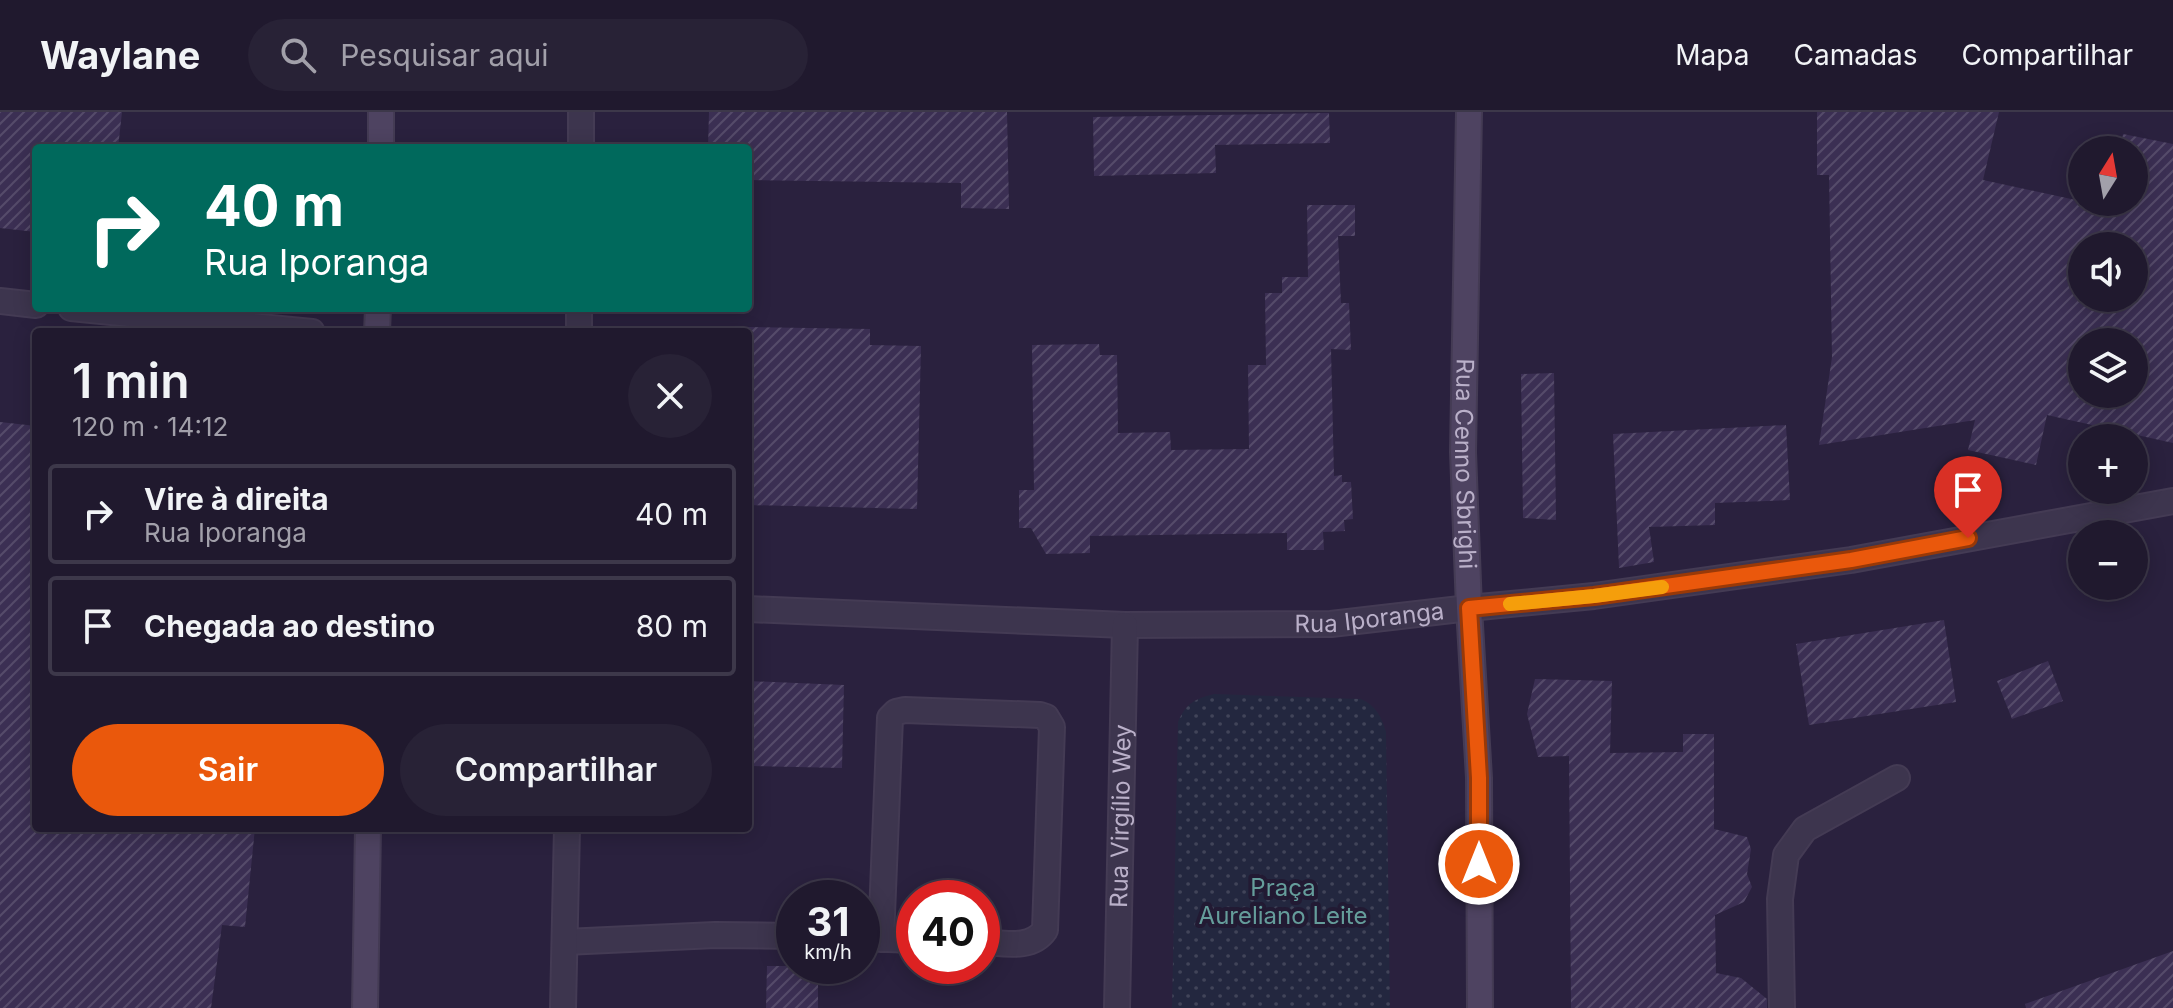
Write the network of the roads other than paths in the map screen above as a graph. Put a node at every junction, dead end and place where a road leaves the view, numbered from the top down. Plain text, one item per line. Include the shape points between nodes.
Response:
1 (381, 112) edge
2 (581, 112) edge
3 (1469, 112) edge
4 (381, 144) edge
5 (581, 144) edge
6 (0, 301) edge
7 (32, 305) edge
8 (111, 312) edge
9 (272, 328) edge
10 (2173, 501) edge
11 (1469, 608) junction
12 (752, 609) edge
13 (1125, 625) junction
14 (1897, 778) dead end
15 (368, 832) edge
16 (567, 832) edge
17 (876, 880) edge
18 (776, 936) edge
19 (565, 942) junction
20 (1000, 943) edge
21 (365, 1008) edge
22 (563, 1008) edge
23 (1117, 1008) edge
24 (1480, 1008) edge
25 (1782, 1008) edge

1 - 4 street
2 - 5 street
3 - 11 street, Rua Cenno Sbrighi via 1463,452
6 - 7 street
8 - 9 street
10 - 11 street, Rua Iporanga via 1851,560
11 - 13 street, Rua Iporanga via 1331,624
11 - 24 street, Rua Cenno Sbrighi via 1479,778
12 - 13 street, Rua Iporanga
13 - 23 street, Rua Virgílio Wey
14 - 25 street via 1805,829 1786,855 1780,899
15 - 21 street
16 - 19 street
17 - 20 street via 890,718 896,712 1046,717 1052,727 1045,930 1025,944
18 - 19 street
19 - 22 street

